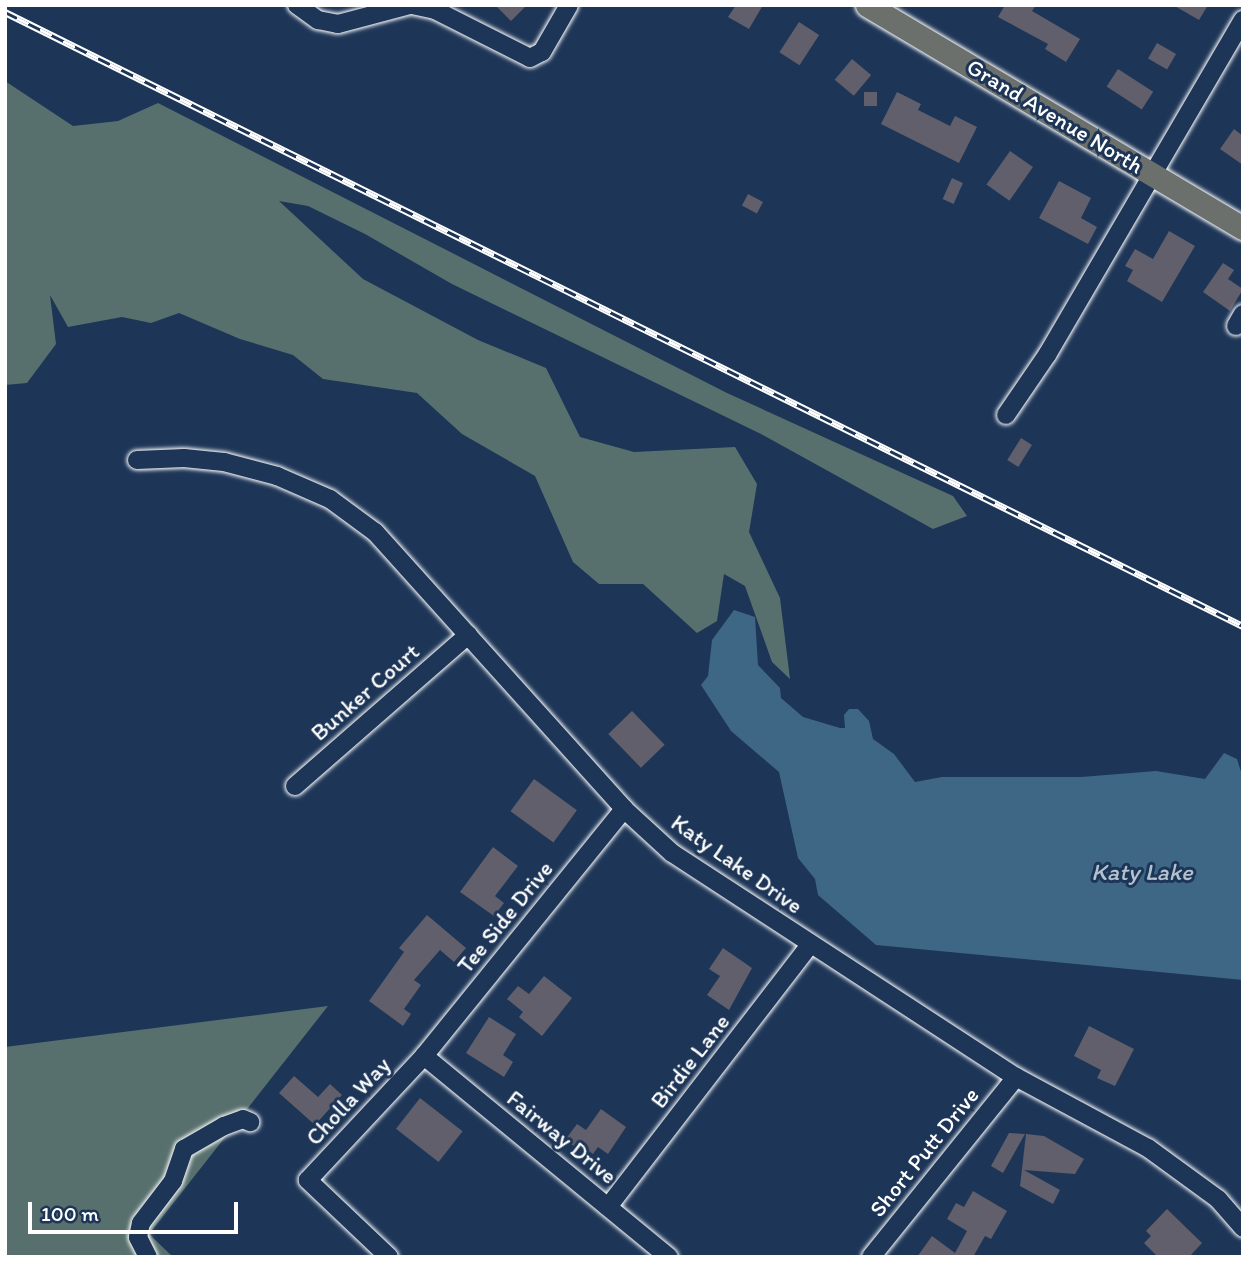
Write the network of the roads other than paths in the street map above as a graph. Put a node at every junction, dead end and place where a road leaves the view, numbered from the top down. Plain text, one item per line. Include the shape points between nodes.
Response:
1 (297, 5) edge
2 (411, 5) edge
3 (569, 5) edge
4 (867, 5) edge
5 (1243, 20) edge
6 (1151, 173) junction
7 (1243, 228) edge
8 (1006, 415) dead end
9 (136, 460) dead end
10 (468, 635) junction
11 (295, 786) dead end
12 (624, 809) junction
13 (810, 945) junction
14 (424, 1056) junction
15 (1016, 1077) junction
16 (250, 1122) dead end
17 (608, 1207) junction
18 (1243, 1228) edge
19 (148, 1257) edge
20 (389, 1257) edge
21 (668, 1257) edge
22 (871, 1257) edge

1 - 2 street via 318,20 338,24
2 - 3 street via 435,10 530,58 542,52
4 - 6 main road, Grand Avenue North
5 - 6 street
6 - 7 main road, Grand Avenue North
6 - 8 street via 1047,355
9 - 10 street, Katy Lake Drive via 224,462 277,476 330,499 375,532
10 - 11 street, Bunker Court
10 - 12 street, Katy Lake Drive
12 - 13 street, Katy Lake Drive via 672,853
12 - 14 street, Tee Side Drive
13 - 15 street, Katy Lake Drive
13 - 17 street, Birdie Lane
14 - 17 street, Fairway Drive
14 - 20 street, Cholla Way via 308,1180
15 - 18 street, Katy Lake Drive via 1148,1148 1218,1199
15 - 22 street, Short Putt Drive
16 - 19 street via 243,1119 224,1126 184,1149 173,1181 141,1223 138,1237
17 - 21 street, Fairway Drive

